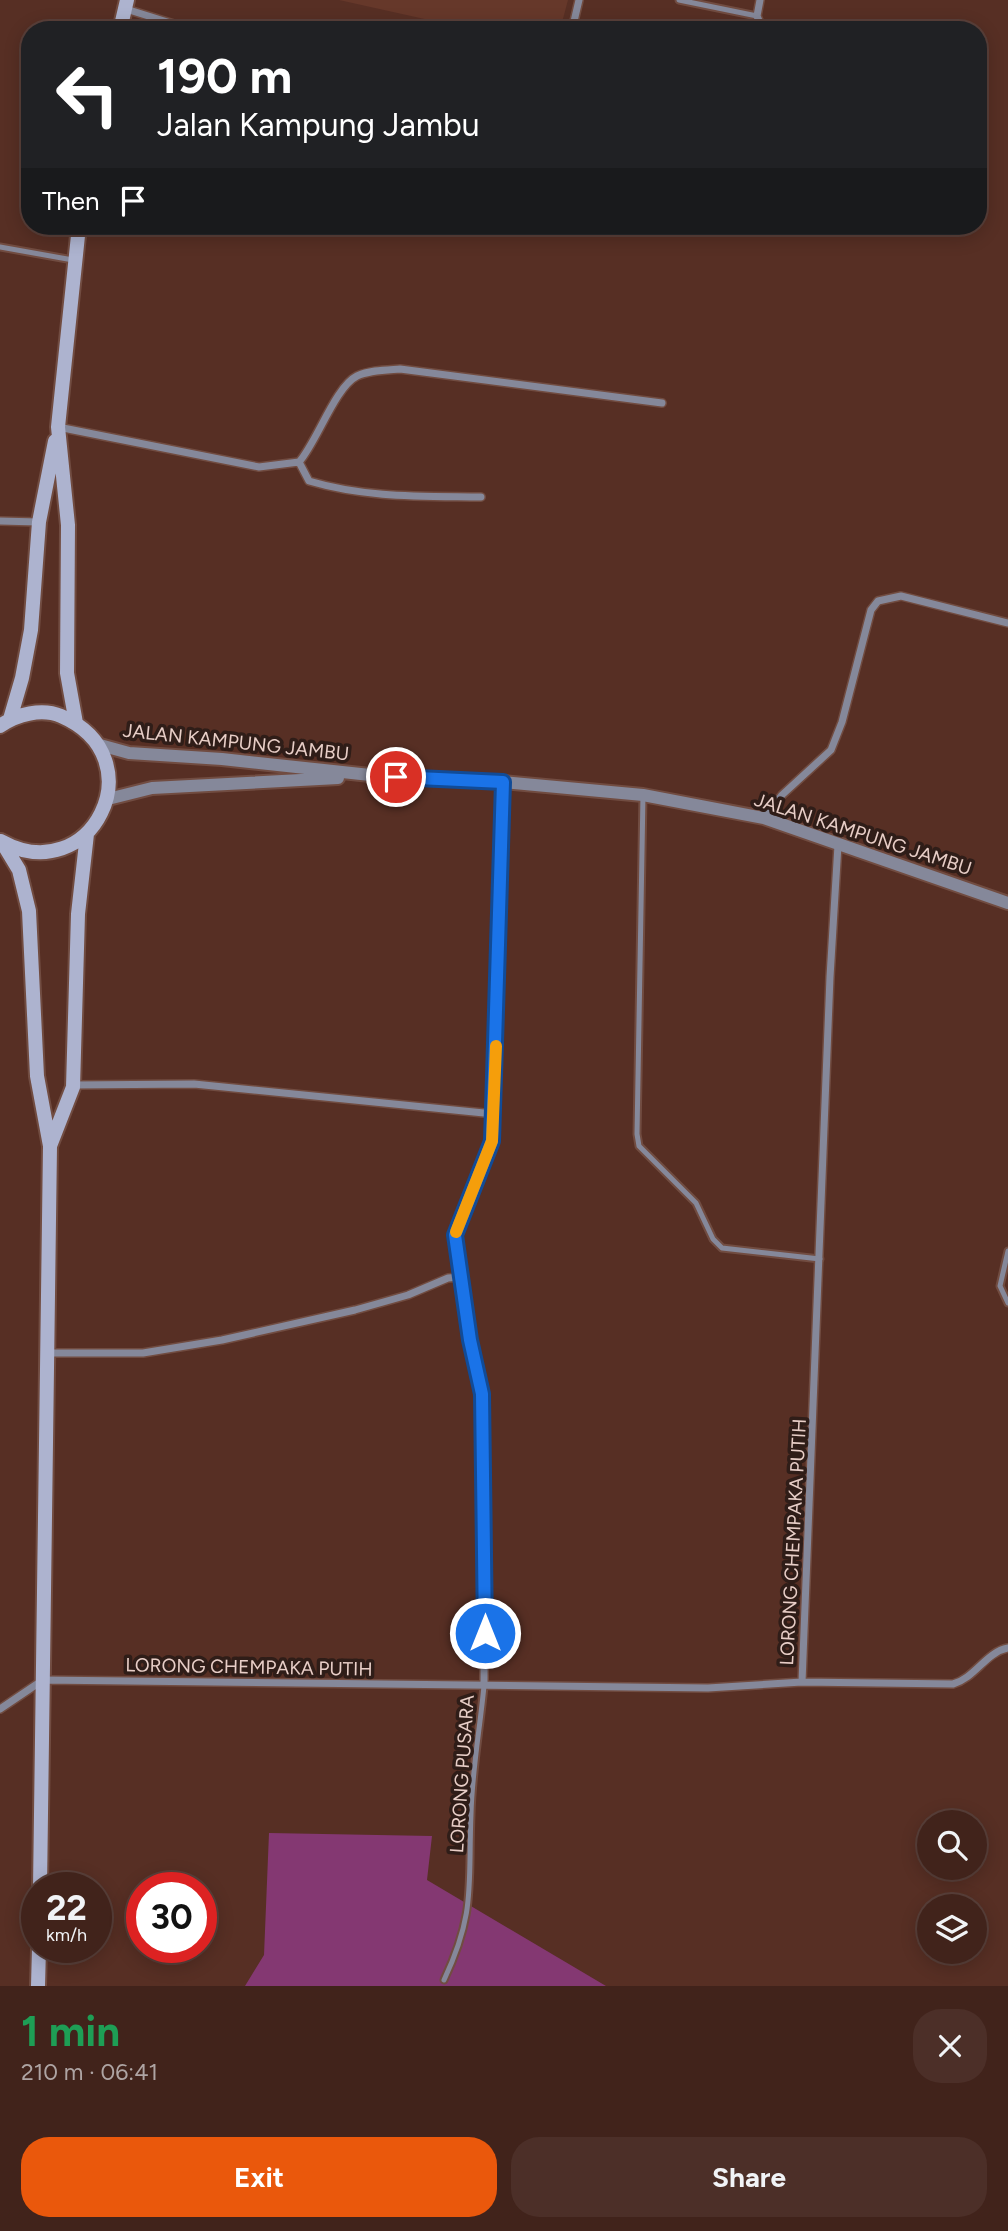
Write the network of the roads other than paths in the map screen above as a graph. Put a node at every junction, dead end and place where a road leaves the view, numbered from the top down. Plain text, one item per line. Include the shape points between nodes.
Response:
1 (579, 0) edge
2 (679, 0) edge
3 (760, 0) edge
4 (126, 4) edge
5 (757, 16) junction
6 (170, 21) edge
7 (574, 21) edge
8 (759, 21) edge
9 (77, 235) edge
10 (0, 247) edge
11 (73, 260) junction
12 (662, 404) dead end
13 (58, 427) junction
14 (299, 462) junction
15 (481, 497) dead end
16 (0, 521) edge
17 (39, 522) junction
18 (1008, 622) edge
19 (5, 722) edge
20 (76, 723) junction
21 (100, 746) junction
22 (369, 775) junction
23 (503, 782) junction
24 (643, 794) junction
25 (108, 800) junction
26 (764, 818) junction
27 (87, 834) junction
28 (1, 841) edge
29 (838, 845) junction
30 (1008, 903) edge
31 (73, 1085) junction
32 (494, 1115) junction
33 (50, 1146) junction
34 (1008, 1251) edge
35 (820, 1259) junction
36 (461, 1277) junction
37 (1008, 1303) edge
38 (48, 1353) junction
39 (1008, 1648) edge
40 (43, 1680) junction
41 (802, 1682) junction
42 (484, 1686) junction
43 (0, 1709) edge
44 (40, 1872) edge
45 (39, 1963) edge
46 (443, 1980) dead end
47 (38, 1986) edge

1 - 7 street
2 - 5 lane
3 - 5 street
4 - 6 street
5 - 8 street
9 - 11 main road
10 - 11 lane
11 - 13 main road
12 - 14 street via 505,381 378,370 355,377
13 - 14 street via 259,467
13 - 17 main road
13 - 20 main road via 68,525 67,673
14 - 15 street via 310,481 348,491
16 - 17 street
17 - 19 main road via 31,630 22,678
18 - 26 street via 901,596 878,601 871,610 831,750
19 - 20 main road via 32,712 55,714
20 - 21 main road
21 - 22 street, JALAN KAMPUNG JAMBU via 129,753
21 - 25 main road via 108,772
22 - 23 street, JALAN KAMPUNG JAMBU
22 - 25 street, JALAN KAMPUNG JAMBU via 152,788
23 - 24 street, JALAN KAMPUNG JAMBU
23 - 32 street
24 - 26 street, JALAN KAMPUNG JAMBU
24 - 35 lane via 639,1146 696,1203 712,1239 722,1248
25 - 27 main road
26 - 29 street, JALAN KAMPUNG JAMBU
27 - 28 main road via 55,851 37,853
27 - 31 main road via 78,914
28 - 33 main road via 19,870 30,911 37,1076
29 - 30 street, JALAN KAMPUNG JAMBU
29 - 35 street, LORONG CHEMPAKA PUTIH
31 - 32 street via 194,1084
31 - 33 main road
32 - 36 street via 492,1141 455,1235
33 - 38 main road
34 - 37 lane via 1000,1286
35 - 41 street, LORONG CHEMPAKA PUTIH
36 - 38 street via 355,1310 222,1340 143,1353
36 - 42 street via 482,1394
38 - 40 main road
39 - 41 street via 997,1652 965,1681 953,1684
40 - 42 street, LORONG CHEMPAKA PUTIH
40 - 43 street
40 - 44 main road
41 - 42 street, LORONG CHEMPAKA PUTIH via 708,1688
42 - 46 lane, LORONG PUSARA via 471,1812 470,1906 457,1952
45 - 47 main road

